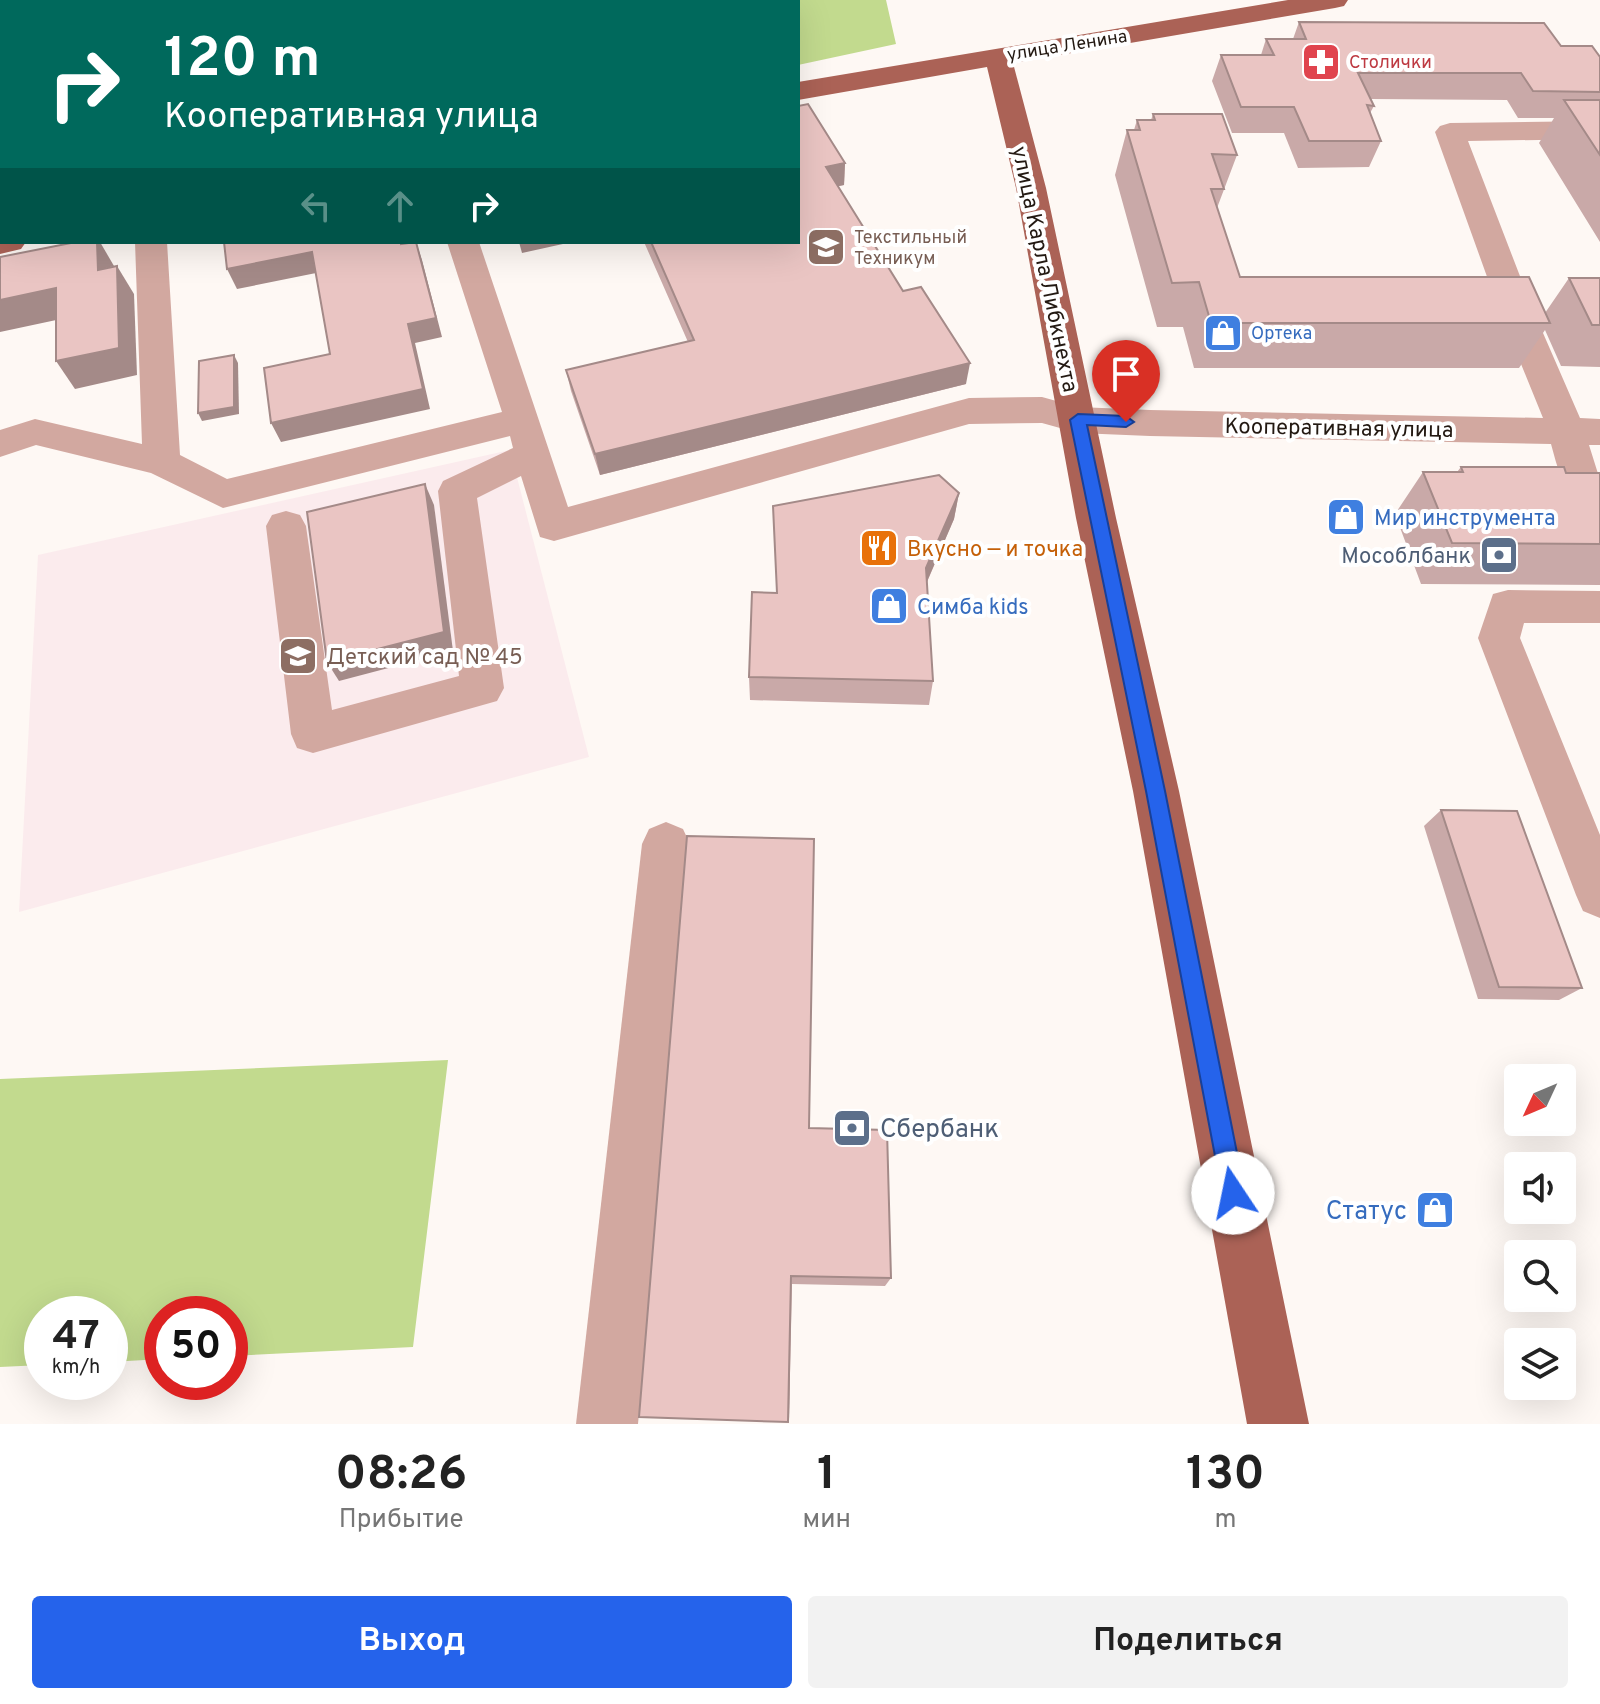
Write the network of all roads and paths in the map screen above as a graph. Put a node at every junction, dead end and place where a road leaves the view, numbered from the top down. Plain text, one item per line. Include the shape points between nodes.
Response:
1 (1335, 0) edge
2 (998, 57) junction
3 (800, 91) edge
4 (1600, 130) edge
5 (151, 244) edge
6 (464, 244) edge
7 (1078, 420) junction
8 (1583, 432) edge
9 (528, 437) junction
10 (0, 444) edge
11 (162, 462) junction
12 (1600, 525) edge
13 (286, 526) dead end
14 (1600, 607) edge
15 (666, 844) dead end
16 (1600, 895) edge
17 (607, 1424) edge
18 (1278, 1424) edge

1 - 2 main road, улица Ленина
2 - 3 main road, улица Ленина
2 - 7 main road, улица Карла Либкнехта via 1031,188
4 - 8 street via 1450,132 1516,310
5 - 11 street
6 - 9 street
7 - 8 street, Кооперативная улица
7 - 9 street, Кооперативная улица via 1042,410 969,411 554,526
7 - 18 main road, улица Карла Либкнехта via 1156,791
8 - 12 street via 1576,469
9 - 11 street via 223,494
9 - 13 street via 457,491 482,688 313,734
10 - 11 street via 35,432
14 - 16 street via 1508,606 1499,638
15 - 17 street

